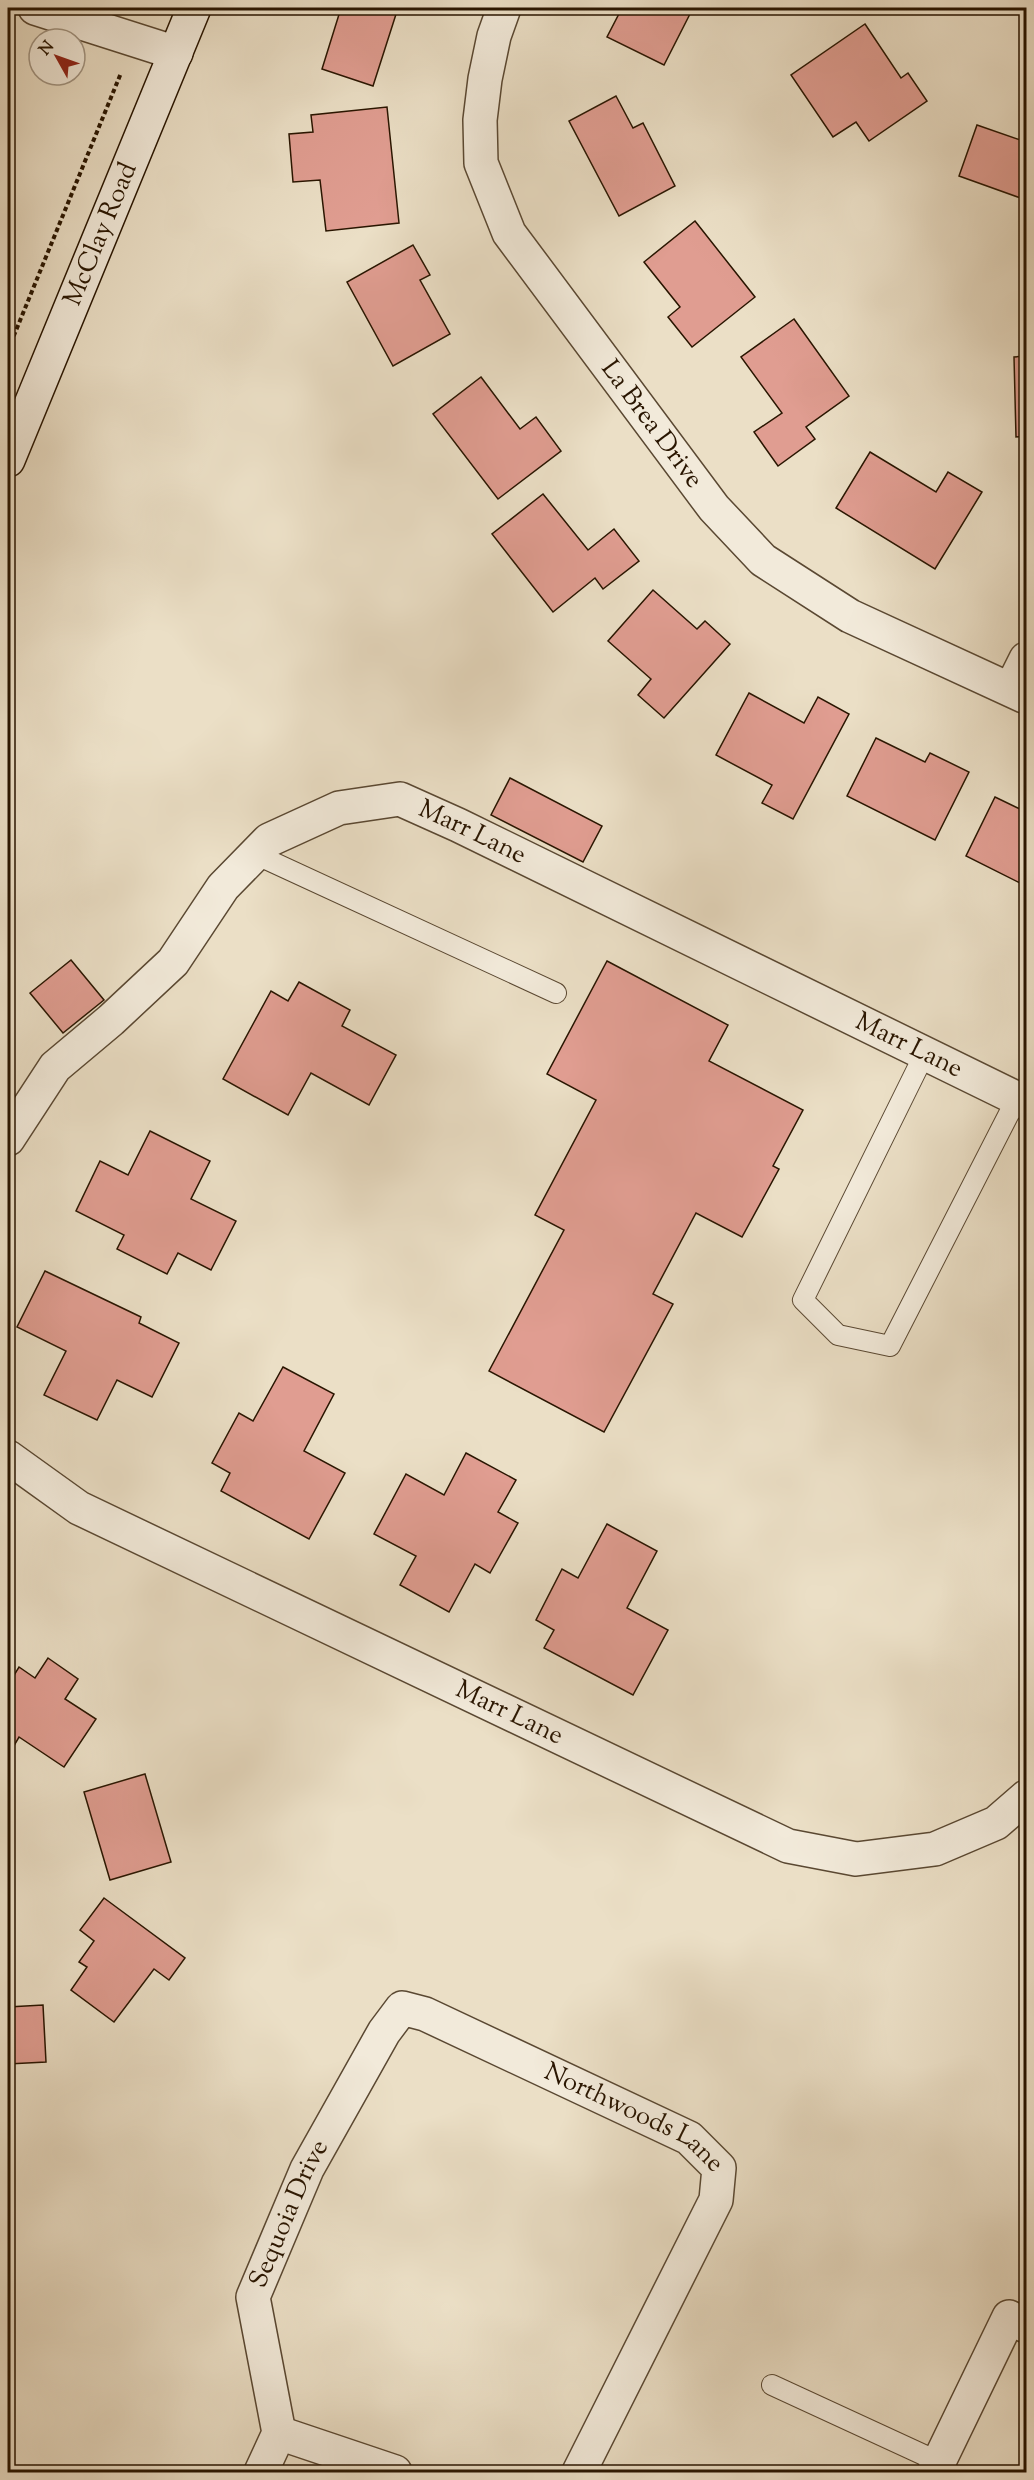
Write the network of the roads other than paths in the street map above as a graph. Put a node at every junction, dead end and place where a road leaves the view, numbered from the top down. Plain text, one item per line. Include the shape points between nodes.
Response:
1 (35, 8) edge
2 (194, 8) edge
3 (504, 8) edge
4 (176, 53) junction
5 (8, 460) edge
6 (1026, 659) edge
7 (1018, 693) edge
8 (255, 854) junction
9 (556, 993) dead end
10 (925, 1053) junction
11 (1022, 1101) edge
12 (8, 1139) edge
13 (8, 1456) edge
14 (1026, 1797) edge
15 (402, 2008) joint
16 (1026, 2326) edge
17 (772, 2385) dead end
18 (279, 2433) junction
19 (937, 2467) edge
20 (261, 2472) edge
21 (395, 2472) edge
22 (579, 2472) edge

1 - 4 street
2 - 4 street, McClay Road
3 - 7 street, La Brea Drive via 494,36 480,120 481,163 501,214 509,233 699,489 763,560 850,616
4 - 5 street, McClay Road
6 - 7 street
8 - 9 lane
8 - 10 street, Marr Lane via 269,840 339,808 400,799
8 - 12 street, Marr Lane via 223,887 173,962 55,1067
10 - 11 street, Marr Lane
10 - 11 lane via 803,1300 838,1335 890,1346
13 - 14 street, Marr Lane via 79,1508 788,1846 856,1859 935,1849 996,1823
15 - 18 street, Sequoia Drive via 384,2032 307,2169 253,2297
15 - 22 street, Northwoods Lane via 425,2014 689,2138 719,2168 716,2200
16 - 19 street via 1009,2317
17 - 19 lane
18 - 20 street
18 - 21 street

